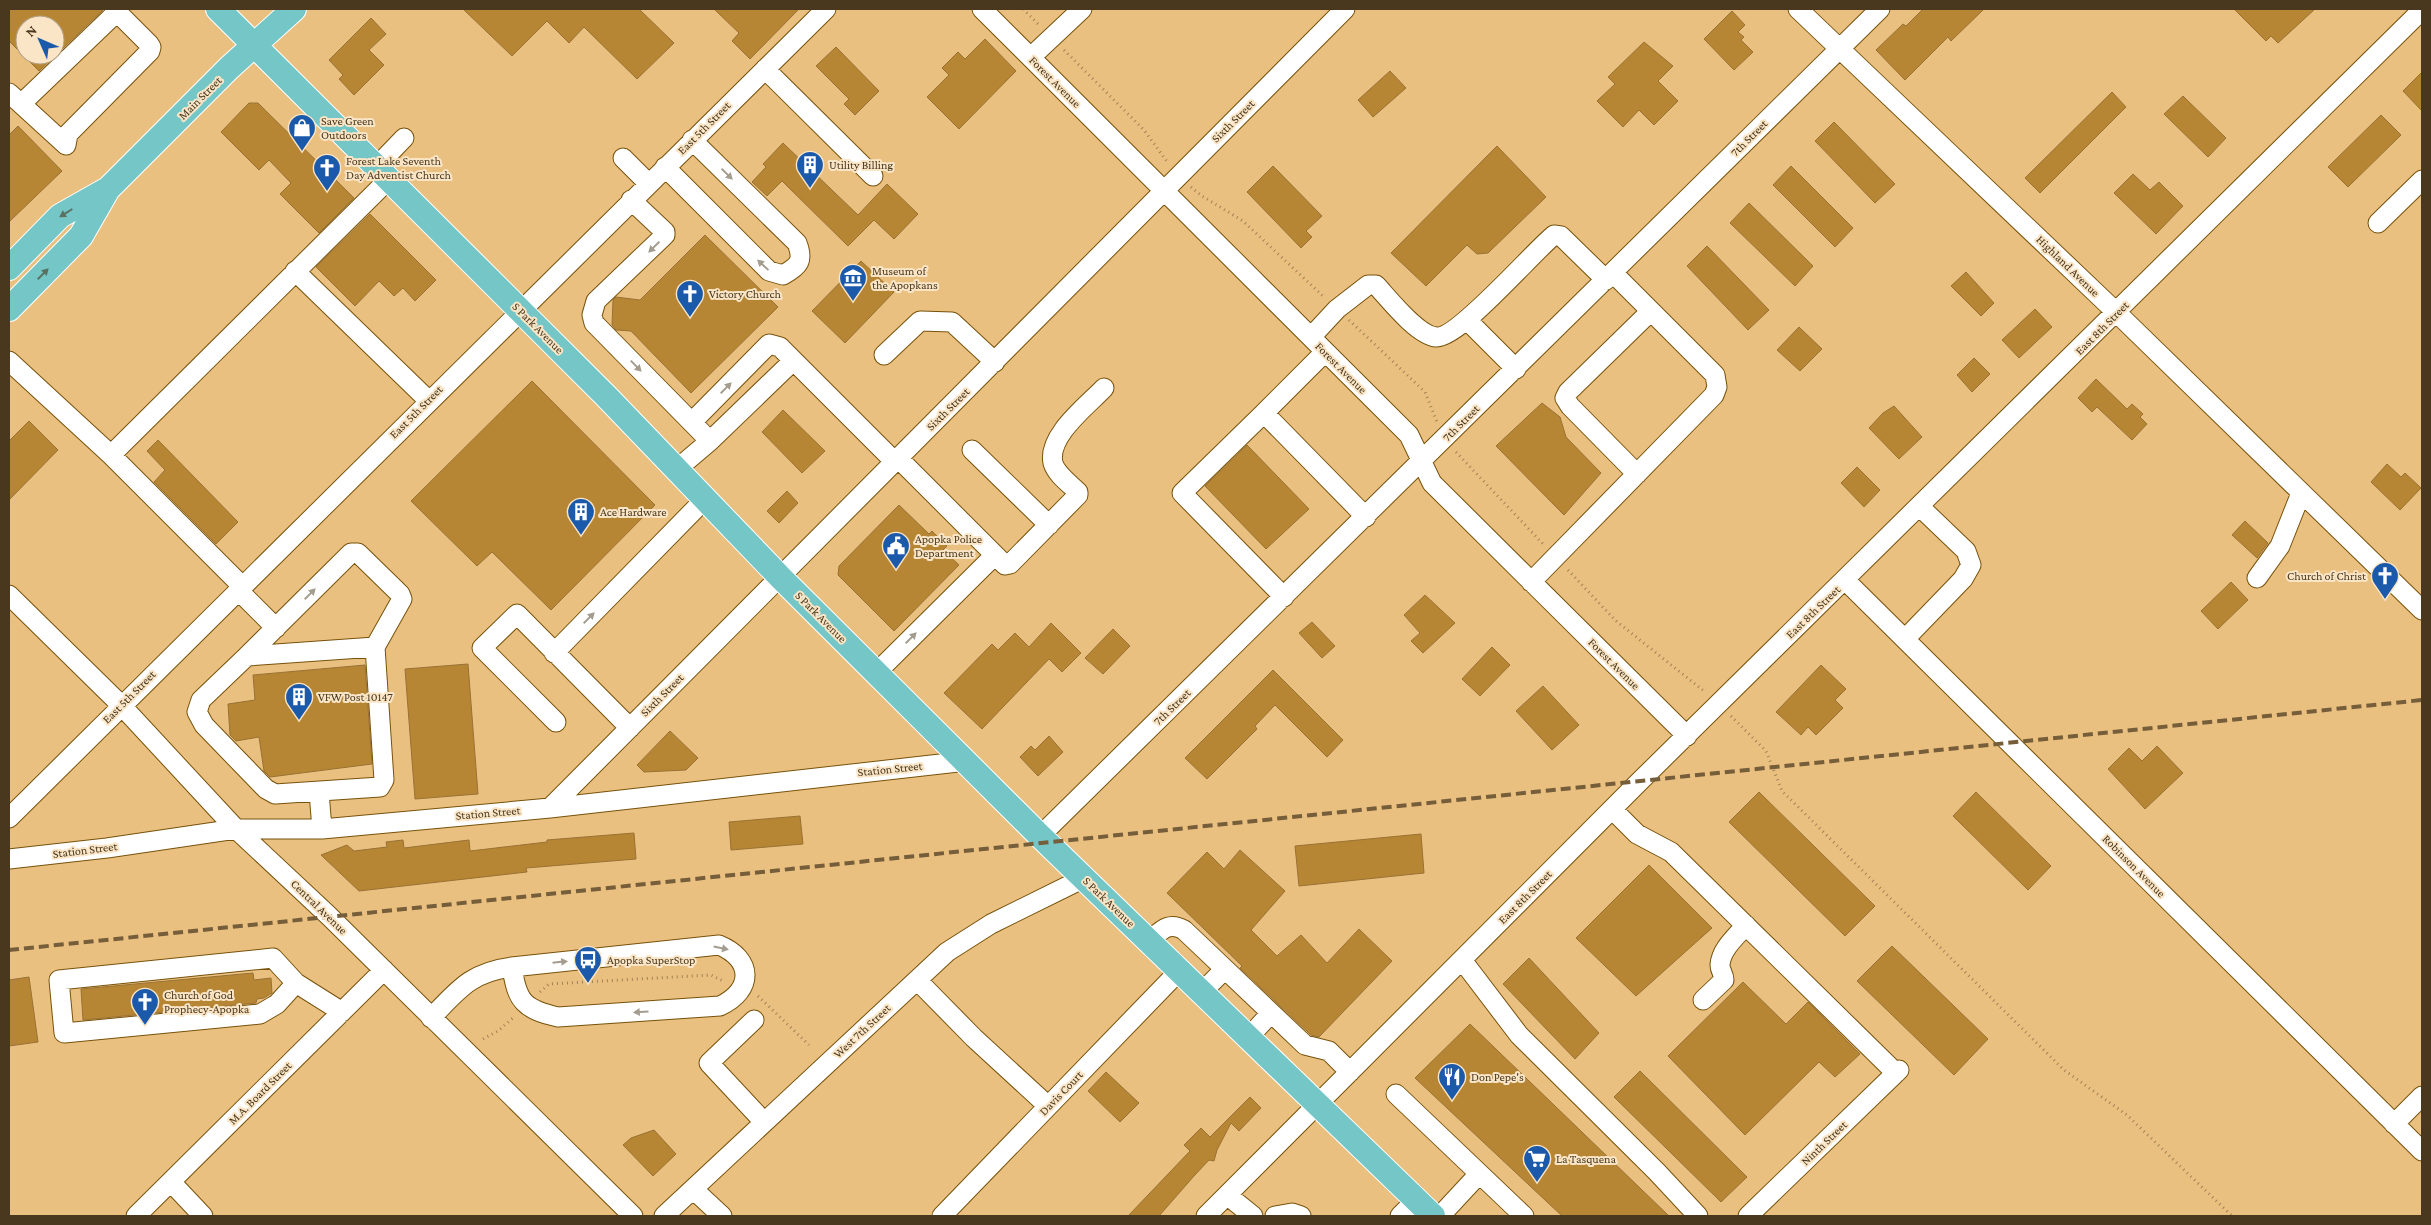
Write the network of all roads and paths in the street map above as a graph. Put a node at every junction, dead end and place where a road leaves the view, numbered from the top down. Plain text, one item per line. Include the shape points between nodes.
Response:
1 (218, 9) edge
2 (294, 9) edge
3 (826, 9) edge
4 (982, 9) edge
5 (1023, 9) edge
6 (1082, 9) edge
7 (1345, 9) edge
8 (1798, 9) edge
9 (1880, 9) edge
10 (115, 10) edge
11 (2422, 10) edge
12 (1052, 38) junction
13 (254, 46) junction
14 (1840, 49) junction
15 (1031, 57) junction
16 (765, 68) junction
17 (15, 99) edge
18 (404, 138) dead end
19 (692, 140) junction
20 (623, 158) dead end
21 (665, 166) junction
22 (382, 173) junction
23 (1180, 175) junction
24 (873, 176) dead end
25 (2422, 180) edge
26 (648, 183) junction
27 (108, 189) junction
28 (1163, 191) junction
29 (631, 200) junction
30 (2378, 223) dead end
31 (9, 268) edge
32 (296, 271) junction
33 (1610, 276) junction
34 (9, 309) edge
35 (1337, 309) junction
36 (520, 310) junction
37 (1651, 311) junction
38 (2117, 312) junction
39 (1467, 320) junction
40 (1311, 337) junction
41 (1325, 352) junction
42 (884, 355) dead end
43 (9, 361) edge
44 (793, 361) junction
45 (994, 362) junction
46 (1516, 369) junction
47 (1104, 388) dead end
48 (428, 400) junction
49 (1264, 413) junction
50 (692, 422) junction
51 (1444, 440) junction
52 (710, 441) junction
53 (972, 450) dead end
54 (111, 455) junction
55 (897, 460) junction
56 (1421, 462) junction
57 (677, 469) junction
58 (1638, 474) junction
59 (2301, 493) junction
60 (705, 499) junction
61 (1920, 507) junction
62 (1366, 517) junction
63 (1049, 525) junction
64 (995, 555) junction
65 (1556, 557) junction
66 (781, 578) junction
67 (2256, 578) dead end
68 (1846, 580) junction
69 (1531, 582) junction
70 (240, 588) junction
71 (9, 595) edge
72 (1284, 597) junction
73 (2422, 610) edge
74 (276, 628) junction
75 (1905, 639) junction
76 (375, 647) junction
77 (554, 653) junction
78 (247, 656) junction
79 (876, 672) junction
80 (1719, 704) junction
81 (121, 705) junction
82 (556, 722) dead end
83 (630, 728) junction
84 (1687, 736) junction
85 (966, 761) junction
86 (319, 792) junction
87 (550, 808) junction
88 (1612, 809) junction
89 (9, 818) edge
90 (236, 829) junction
91 (322, 829) junction
92 (1040, 836) junction
93 (9, 859) edge
94 (1084, 878) junction
95 (1746, 925) junction
96 (1149, 941) junction
97 (1462, 960) junction
98 (512, 967) junction
99 (1225, 969) junction
100 (384, 970) junction
101 (1180, 970) junction
102 (917, 980) junction
103 (296, 983) junction
104 (1202, 992) junction
105 (1703, 1000) dead end
106 (342, 1012) junction
107 (1271, 1012) junction
108 (431, 1018) junction
109 (754, 1020) dead end
110 (1248, 1038) junction
111 (1350, 1072) junction
112 (1396, 1094) dead end
113 (2422, 1096) edge
114 (1316, 1105) junction
115 (1048, 1106) junction
116 (764, 1122) junction
117 (2394, 1124) junction
118 (2422, 1151) edge
119 (1479, 1174) junction
120 (171, 1182) junction
121 (693, 1189) junction
122 (1227, 1195) junction
123 (1416, 1211) edge
124 (136, 1216) edge
125 (203, 1216) edge
126 (633, 1216) edge
127 (664, 1216) edge
128 (722, 1216) edge
129 (942, 1216) edge
130 (1206, 1216) edge
131 (1253, 1216) edge
132 (1275, 1216) edge
133 (1301, 1216) edge
134 (1440, 1216) edge
135 (1524, 1216) edge
136 (1698, 1216) edge
137 (1748, 1216) edge
138 (2232, 1216) edge

1 - 13 main road, S Park Avenue
2 - 13 main road, Main Street
3 - 16 street, East 5th Street
4 - 15 street, Forest Avenue
5 - 12 path
6 - 12 street
7 - 23 street, Sixth Street
8 - 14 street, Highland Avenue
9 - 14 street, 7th Street
10 - 17 street
10 - 17 street via 152,47 68,134 66,146
11 - 38 street, East 8th Street
12 - 15 street
12 - 23 path via 1144,130
13 - 22 main road, S Park Avenue
13 - 27 main road, Main Street
14 - 33 street, 7th Street
14 - 38 street, Highland Avenue
15 - 28 street, Forest Avenue
16 - 19 street, East 5th Street
16 - 24 street
18 - 22 street
19 - 21 street, East 5th Street
19 -> 21 street via 797,242 801,254 792,269 783,275 770,271
20 - 26 street
21 - 26 street, East 5th Street
22 - 32 street
22 - 36 main road, S Park Avenue
23 - 28 street, Sixth Street
23 - 35 path via 1202,196 1243,221
25 - 30 street
26 - 29 street, East 5th Street
27 -> 31 main road, Main Street via 60,216
34 -> 27 main road, Main Street via 81,236
28 - 40 street, Forest Avenue
28 - 45 street, Sixth Street
29 - 36 street, East 5th Street
29 -> 50 street via 665,235 596,301 592,315 594,323
32 - 48 street
32 - 54 street
33 - 37 street
33 - 39 street via 1561,236 1554,235
33 - 46 street, 7th Street
35 - 39 street via 1361,288 1376,285 1420,331 1436,337 1449,333
35 - 40 street
35 - 51 path via 1425,392
36 - 48 street, East 5th Street
36 - 57 main road, S Park Avenue
37 - 58 street via 1715,375 1717,387 1714,395
37 - 58 street via 1565,398
38 - 59 street, Highland Avenue
38 - 61 street, East 8th Street
39 - 46 street
40 - 41 street, Forest Avenue
41 - 49 street
41 - 56 street, Forest Avenue via 1409,435
42 - 45 street via 920,321 935,320 952,322
43 - 54 street
50 -> 44 street via 769,344 780,346
44 - 52 street
44 - 55 street
45 - 55 street, Sixth Street
46 - 51 street, 7th Street
47 - 63 street via 1058,436 1053,462 1078,496
48 - 70 street, East 5th Street
49 - 62 street
49 - 72 street via 1182,493
50 - 52 street
51 - 56 street, 7th Street
51 - 65 path
52 - 57 street
53 - 63 street
54 - 70 street
55 - 64 street
55 - 66 street, Sixth Street
56 - 62 street, 7th Street
56 - 69 street, Forest Avenue via 1432,483
57 - 60 main road, S Park Avenue
58 - 65 street
59 - 67 street via 2280,546
59 - 73 street, Highland Avenue
60 - 66 main road, S Park Avenue
77 -> 60 street
61 - 68 street, East 8th Street
61 - 75 street via 1966,551 1970,566 1963,579
62 - 72 street, 7th Street
63 - 64 street via 1010,564 1005,565
79 -> 64 street
65 - 69 street
65 - 80 path via 1615,620
66 - 79 main road, S Park Avenue
66 - 83 street, Sixth Street
68 - 75 street, Robinson Avenue
68 - 80 street, East 8th Street
69 - 84 street, Forest Avenue
70 - 74 street
70 - 81 street, East 5th Street
71 - 81 street, Central Avenue
72 - 92 street, 7th Street
74 -> 76 street via 351,553 358,553 402,599
74 - 78 street
75 - 117 street, Robinson Avenue
76 - 78 street
76 - 86 street via 384,780 380,787
77 - 82 street via 516,614 482,648
77 - 83 street
78 - 86 street via 201,700 197,712 204,725 266,789 275,794
79 - 85 main road, S Park Avenue
80 - 84 street, East 8th Street
80 - 138 path via 1766,751 1782,791 1789,798 2064,1070 2127,1115
81 - 89 street, East 5th Street
81 - 90 street, Central Avenue
83 - 87 street, Sixth Street
84 - 88 street, East 8th Street
85 - 87 street, Station Street
85 - 92 main road, S Park Avenue
86 - 91 street
87 - 91 street, Station Street
88 - 95 street via 1637,834 1671,852
88 - 97 street, East 8th Street
90 - 91 street, Station Street
90 - 93 street, Station Street
90 - 100 street, Central Avenue
92 - 94 main road, S Park Avenue
94 - 96 main road, S Park Avenue
94 - 102 street, West 7th Street via 991,924 947,952
95 - 105 street via 1721,956 1724,980
95 - 137 street, Ninth Street via 1897,1071
96 - 99 street via 1168,926 1176,925
96 - 101 main road, S Park Avenue
97 - 111 street, East 8th Street
97 - 136 street via 1519,1035
98 -> 98 street via 719,946 733,951 743,962 746,974 742,989 732,1000 720,1006 558,1017 540,1013 519,997
98 - 108 street via 490,970 473,979
99 - 104 street
99 - 107 street
100 - 106 street, M.A. Board Street
100 - 108 street, Central Avenue
101 - 104 main road, S Park Avenue
101 - 115 street, Davis Court
102 - 115 street
102 - 116 street, West 7th Street
103 - 103 street via 276,1004 260,1014 64,1033 59,980 273,958
103 - 106 street
104 - 110 main road, S Park Avenue
106 - 120 street, M.A. Board Street
107 - 110 street
107 - 111 street via 1305,1045 1329,1051
108 - 126 street, Central Avenue
109 - 116 street via 709,1063
110 - 114 main road, S Park Avenue
111 - 114 street, East 8th Street
112 - 119 street
113 - 117 street
114 - 122 street, East 8th Street
114 - 123 main road, S Park Avenue
115 - 129 street, Davis Court
116 - 121 street, West 7th Street
117 - 118 street, Robinson Avenue
119 - 134 street
119 - 135 street
120 - 124 street, M.A. Board Street
120 - 125 street
121 - 127 street, West 7th Street
121 - 128 street
122 - 130 street, East 8th Street
122 - 131 street
132 - 133 street via 1292,1213

